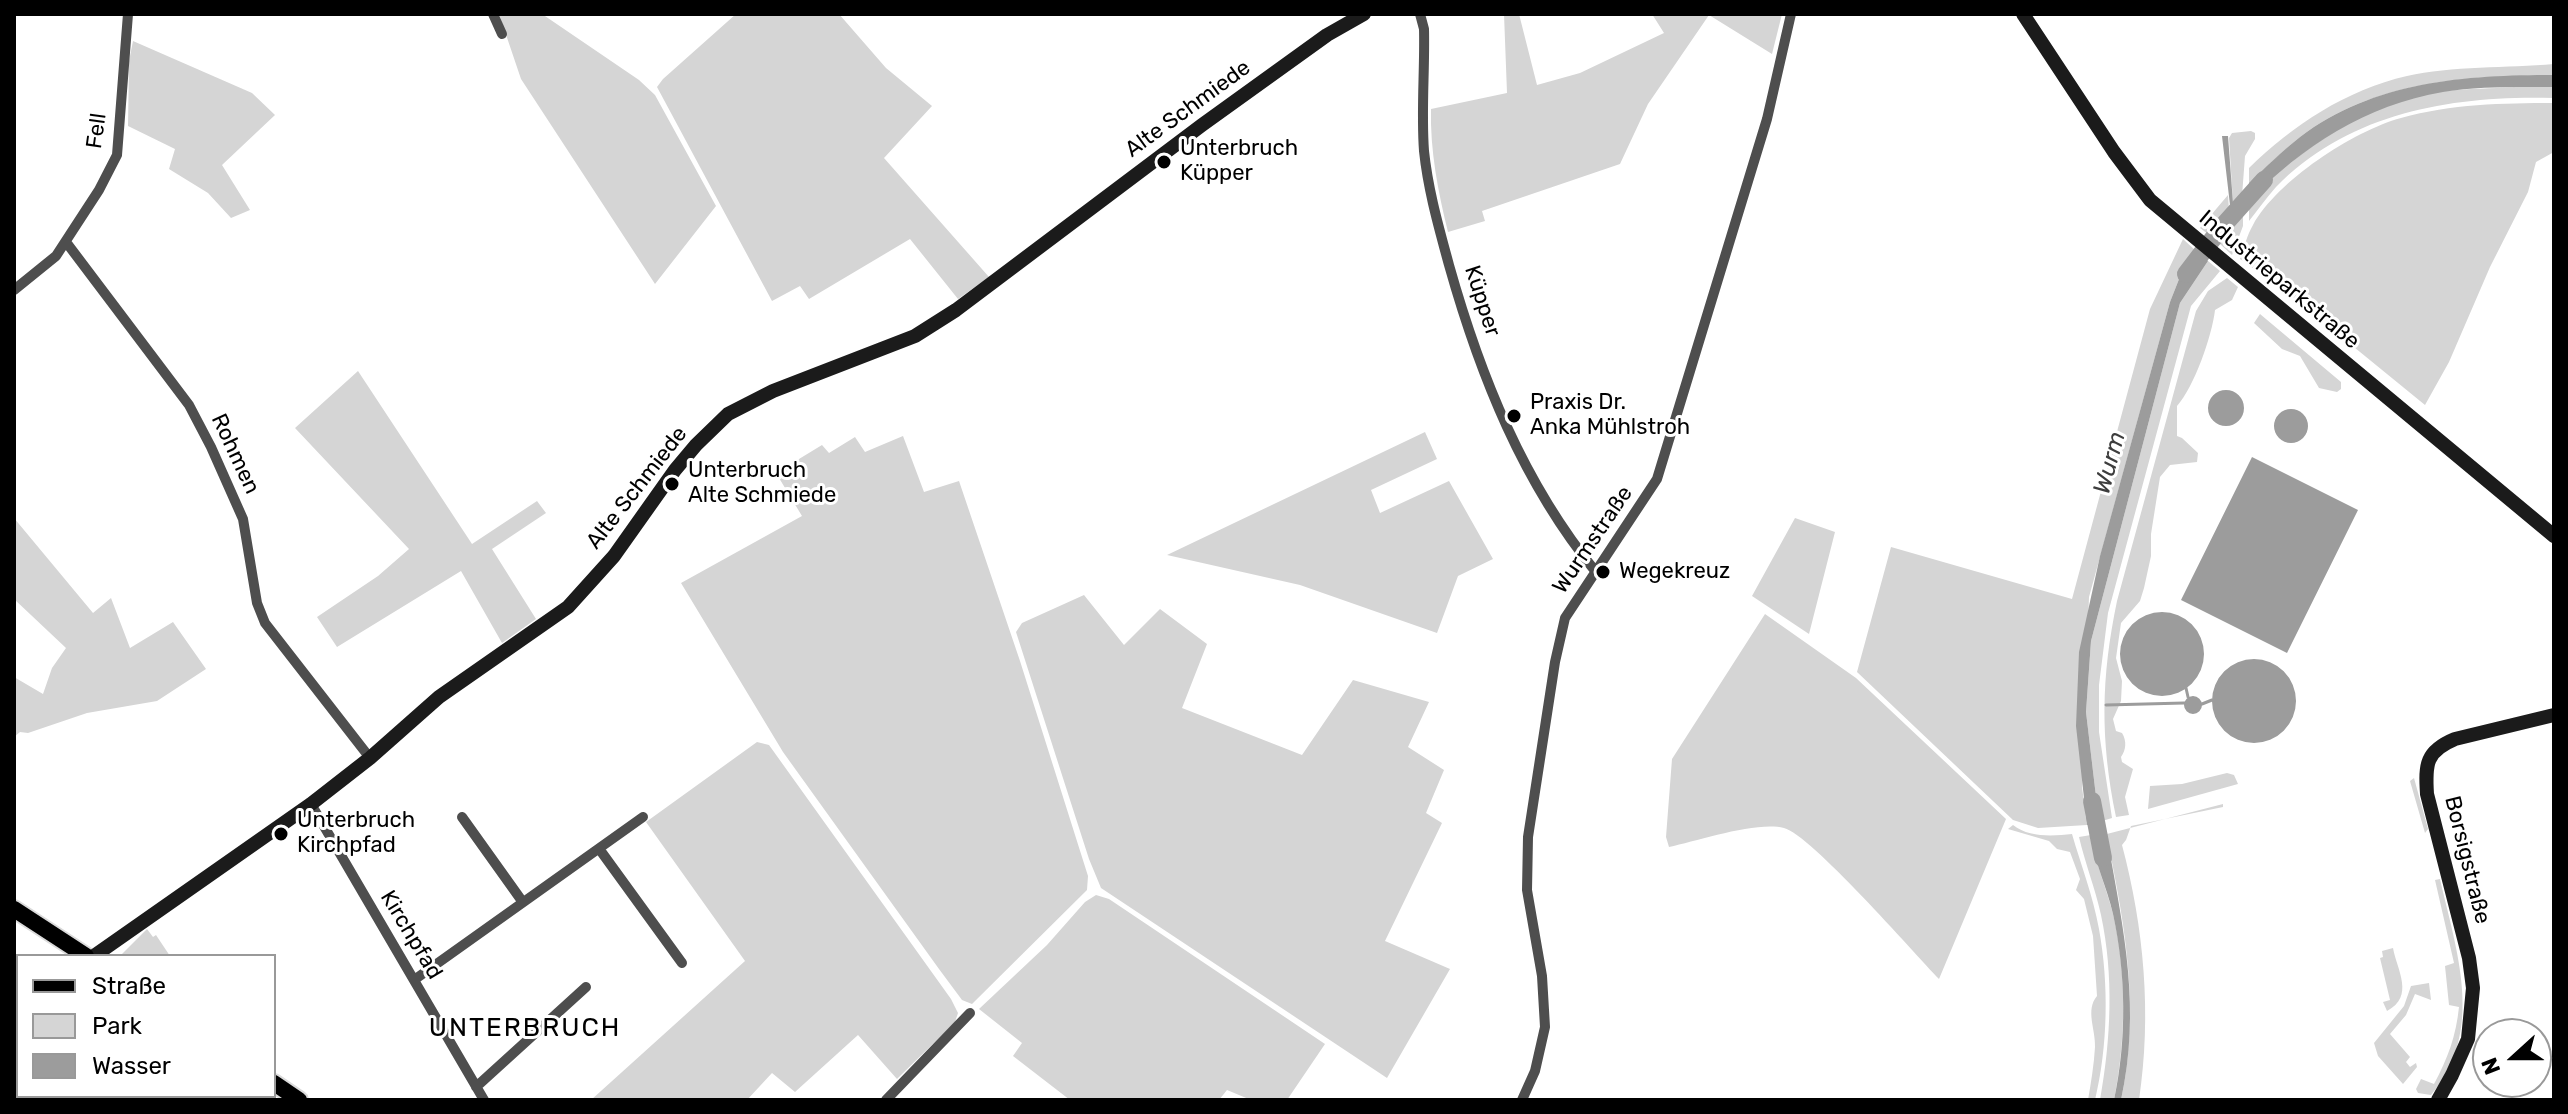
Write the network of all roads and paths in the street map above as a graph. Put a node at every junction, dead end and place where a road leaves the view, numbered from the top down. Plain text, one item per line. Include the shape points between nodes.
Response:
1 (128, 14) edge
2 (493, 14) edge
3 (1364, 14) edge
4 (1420, 14) edge
5 (1791, 14) edge
6 (2023, 14) edge
7 (502, 34) dead end
8 (66, 242) junction
9 (14, 290) edge
10 (2554, 536) edge
11 (1596, 572) junction
12 (2554, 715) edge
13 (370, 758) junction
14 (311, 804) junction
15 (462, 817) dead end
16 (643, 817) dead end
17 (600, 850) junction
18 (522, 901) junction
19 (14, 909) edge
20 (83, 954) edge
21 (97, 954) edge
22 (682, 963) dead end
23 (414, 980) junction
24 (586, 987) dead end
25 (970, 1013) dead end
26 (276, 1084) edge
27 (476, 1087) junction
28 (299, 1100) edge
29 (484, 1100) edge
30 (886, 1100) edge
31 (1522, 1100) edge
32 (2438, 1100) edge

1 - 8 street, Fell via 117,155
2 - 7 street
3 - 13 street, Alte Schmiede via 1327,35 915,336 728,414 689,453 614,556 568,607 439,697
4 - 11 street, Küpper via 1424,151 1463,314 1493,396 1542,499
5 - 11 street, Wurmstraße via 1767,119 1657,479
6 - 10 street, Industrieparkstraße via 2150,200
8 - 9 street
8 - 13 street, Rohmen via 189,405 243,519 265,623
11 - 31 street, Wurmstraße via 1565,618 1528,837 1527,890 1545,1027
12 - 32 street, Borsigstraße via 2455,739 2429,759 2427,794 2473,988 2468,1039
13 - 14 street, Alte Schmiede
14 - 21 street, Alte Schmiede
14 - 23 street, Kirchpfad
15 - 18 street
16 - 17 street
17 - 18 street
17 - 22 street
18 - 23 street
19 - 20 main road
23 - 27 street, Kirchpfad
24 - 27 street
25 - 30 street
26 - 28 main road
27 - 29 street, Kirchpfad

